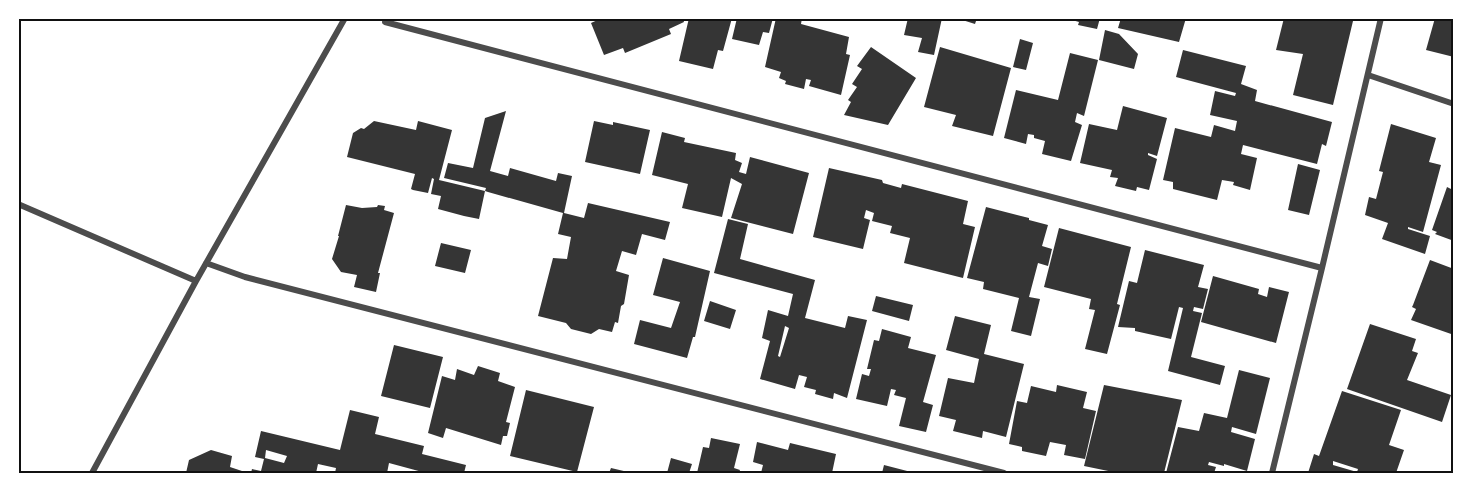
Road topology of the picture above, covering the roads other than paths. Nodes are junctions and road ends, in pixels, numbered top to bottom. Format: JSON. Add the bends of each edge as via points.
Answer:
{"nodes":[{"id":1,"x":345,"y":18,"type":"edge"},
{"id":2,"x":1381,"y":18,"type":"edge"},
{"id":3,"x":385,"y":22,"type":"dead end"},
{"id":4,"x":1368,"y":75,"type":"junction"},
{"id":5,"x":1454,"y":104,"type":"edge"},
{"id":6,"x":18,"y":204,"type":"edge"},
{"id":7,"x":206,"y":263,"type":"junction"},
{"id":8,"x":1322,"y":268,"type":"junction"},
{"id":9,"x":196,"y":281,"type":"junction"},
{"id":10,"x":92,"y":473,"type":"edge"},
{"id":11,"x":1004,"y":473,"type":"edge"},
{"id":12,"x":1272,"y":473,"type":"edge"}],
"edges":[{"from":1,"to":7,"type":"street"},
{"from":2,"to":4,"type":"street"},
{"from":3,"to":8,"type":"street"},
{"from":4,"to":5,"type":"street"},
{"from":4,"to":8,"type":"street"},
{"from":6,"to":9,"type":"street"},
{"from":7,"to":9,"type":"street"},
{"from":7,"to":11,"type":"street","via":[[246,277]]},
{"from":8,"to":12,"type":"street"},
{"from":9,"to":10,"type":"street"}]}
